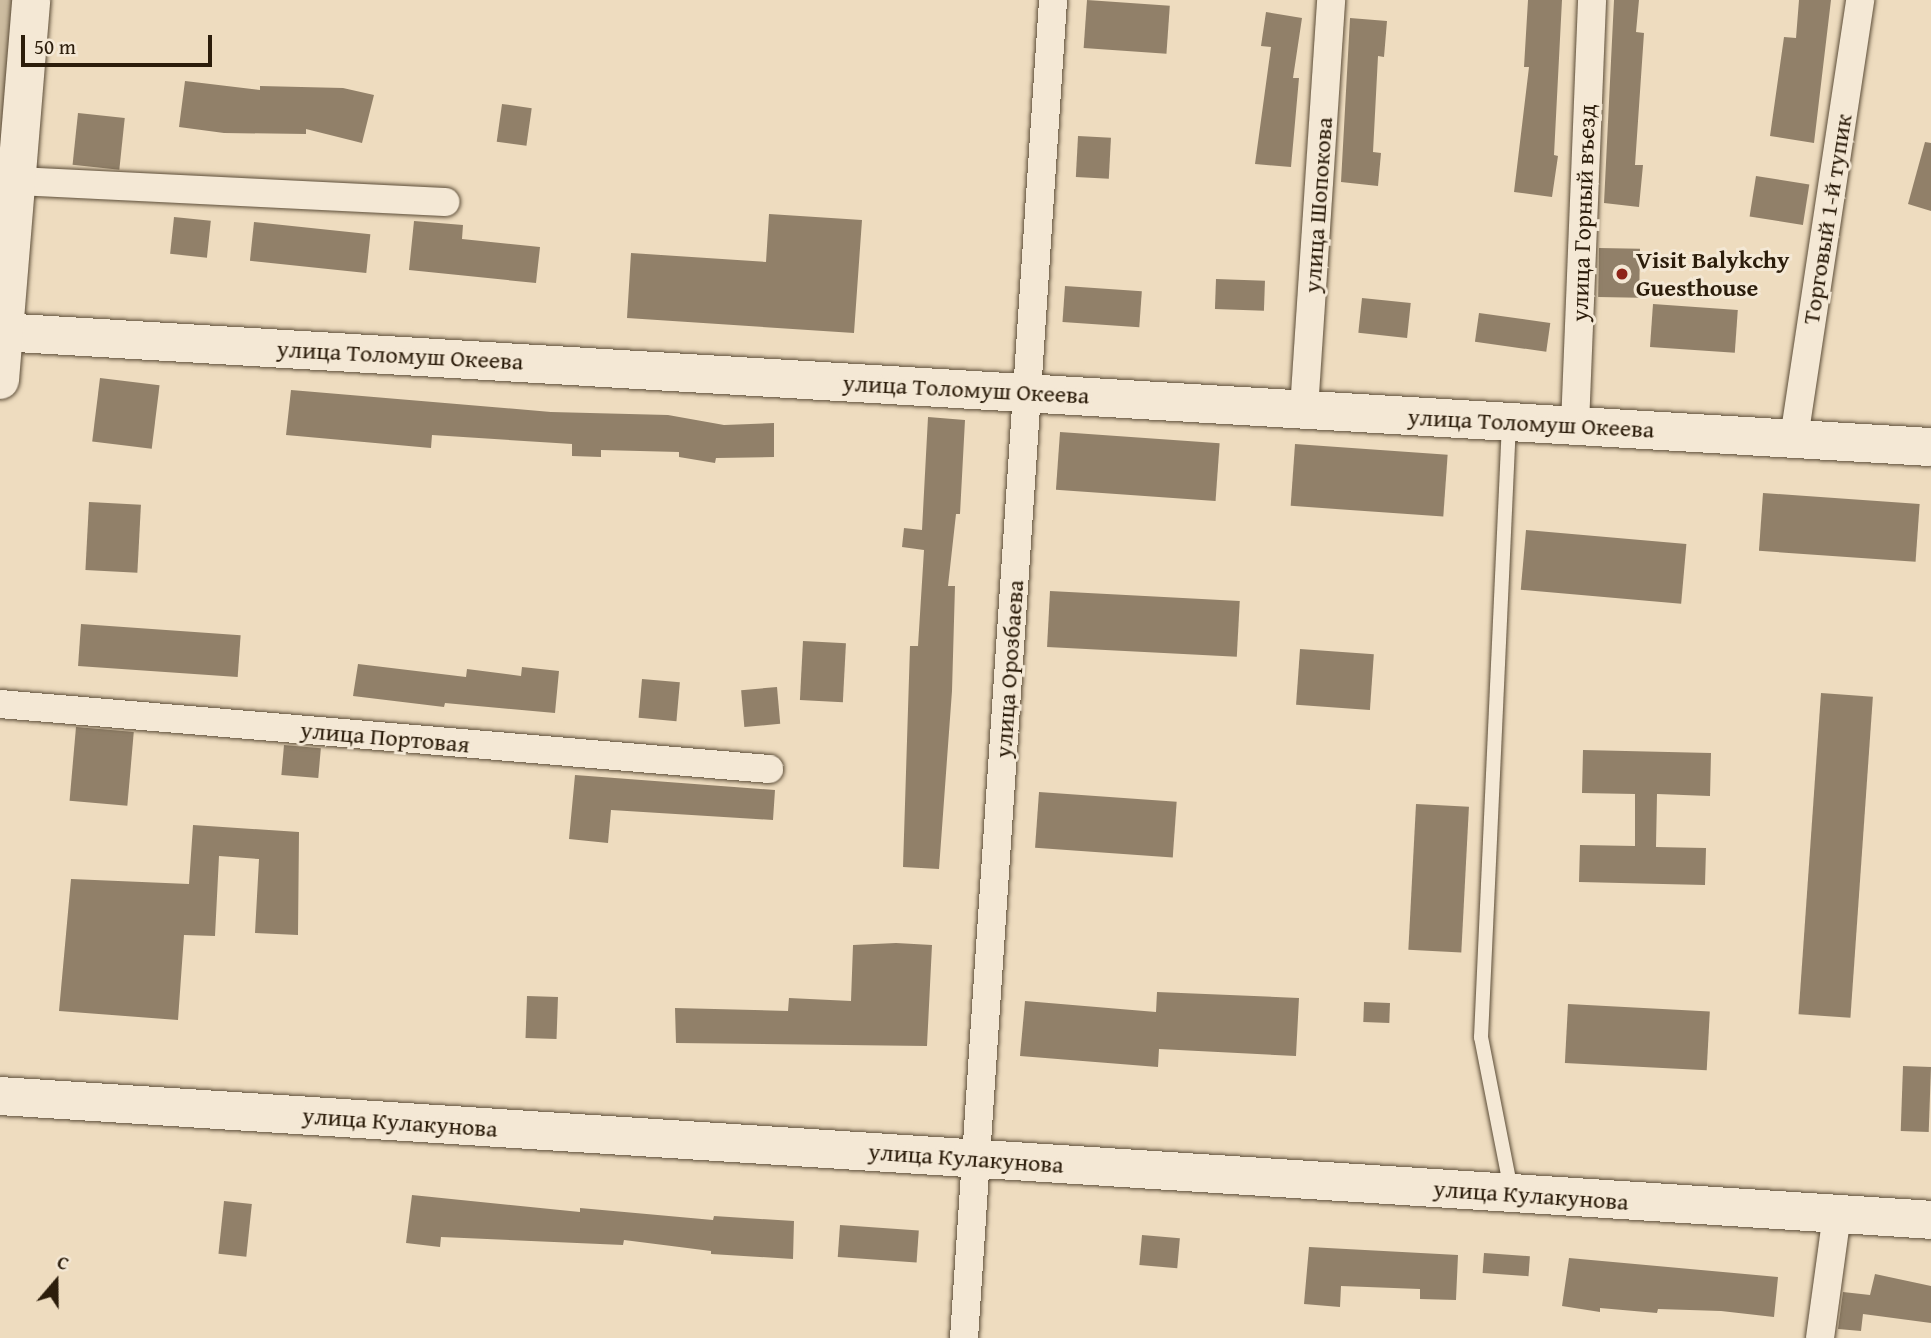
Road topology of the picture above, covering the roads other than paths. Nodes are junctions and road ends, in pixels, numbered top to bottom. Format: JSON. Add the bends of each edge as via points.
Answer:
{"nodes":[{"id":1,"x":31,"y":0,"type":"edge"},
{"id":2,"x":1053,"y":0,"type":"edge"},
{"id":3,"x":1331,"y":0,"type":"edge"},
{"id":4,"x":1592,"y":0,"type":"edge"},
{"id":5,"x":1860,"y":0,"type":"edge"},
{"id":6,"x":16,"y":181,"type":"junction"},
{"id":7,"x":445,"y":202,"type":"dead end"},
{"id":8,"x":2,"y":332,"type":"edge"},
{"id":9,"x":0,"y":380,"type":"edge"},
{"id":10,"x":1027,"y":393,"type":"junction"},
{"id":11,"x":1304,"y":410,"type":"junction"},
{"id":12,"x":1510,"y":421,"type":"junction"},
{"id":13,"x":1575,"y":425,"type":"junction"},
{"id":14,"x":1794,"y":438,"type":"junction"},
{"id":15,"x":1930,"y":441,"type":"edge"},
{"id":16,"x":0,"y":704,"type":"edge"},
{"id":17,"x":769,"y":769,"type":"dead end"},
{"id":18,"x":0,"y":1096,"type":"edge"},
{"id":19,"x":978,"y":1159,"type":"junction"},
{"id":20,"x":1511,"y":1193,"type":"junction"},
{"id":21,"x":1837,"y":1214,"type":"junction"},
{"id":22,"x":1931,"y":1220,"type":"edge"},
{"id":23,"x":964,"y":1338,"type":"edge"},
{"id":24,"x":1821,"y":1338,"type":"edge"}],
"edges":[{"from":1,"to":6,"type":"street"},
{"from":2,"to":10,"type":"street","name":"улица Орозбаева"},
{"from":3,"to":11,"type":"street","name":"улица Шопокова"},
{"from":4,"to":13,"type":"street","name":"улица Горный въезд"},
{"from":5,"to":14,"type":"street","name":"Торговый 1-й тупик"},
{"from":6,"to":7,"type":"street"},
{"from":6,"to":8,"type":"street"},
{"from":8,"to":9,"type":"street"},
{"from":8,"to":10,"type":"street","name":"улица Толомуш Океева"},
{"from":10,"to":11,"type":"street","name":"улица Толомуш Океева"},
{"from":10,"to":19,"type":"street","name":"улица Орозбаева"},
{"from":11,"to":12,"type":"street","name":"улица Толомуш Океева"},
{"from":12,"to":13,"type":"street","name":"улица Толомуш Океева"},
{"from":12,"to":20,"type":"lane","via":[[1482,1037]]},
{"from":13,"to":14,"type":"street","name":"улица Толомуш Океева"},
{"from":14,"to":15,"type":"street","name":"улица Толомуш Океева"},
{"from":16,"to":17,"type":"street","name":"улица Портовая"},
{"from":18,"to":19,"type":"street","name":"улица Кулакунова"},
{"from":19,"to":20,"type":"street","name":"улица Кулакунова"},
{"from":19,"to":23,"type":"street","name":"улица Орозбаева"},
{"from":20,"to":21,"type":"street","name":"улица Кулакунова"},
{"from":21,"to":22,"type":"street","name":"улица Кулакунова"},
{"from":21,"to":24,"type":"street"}]}
